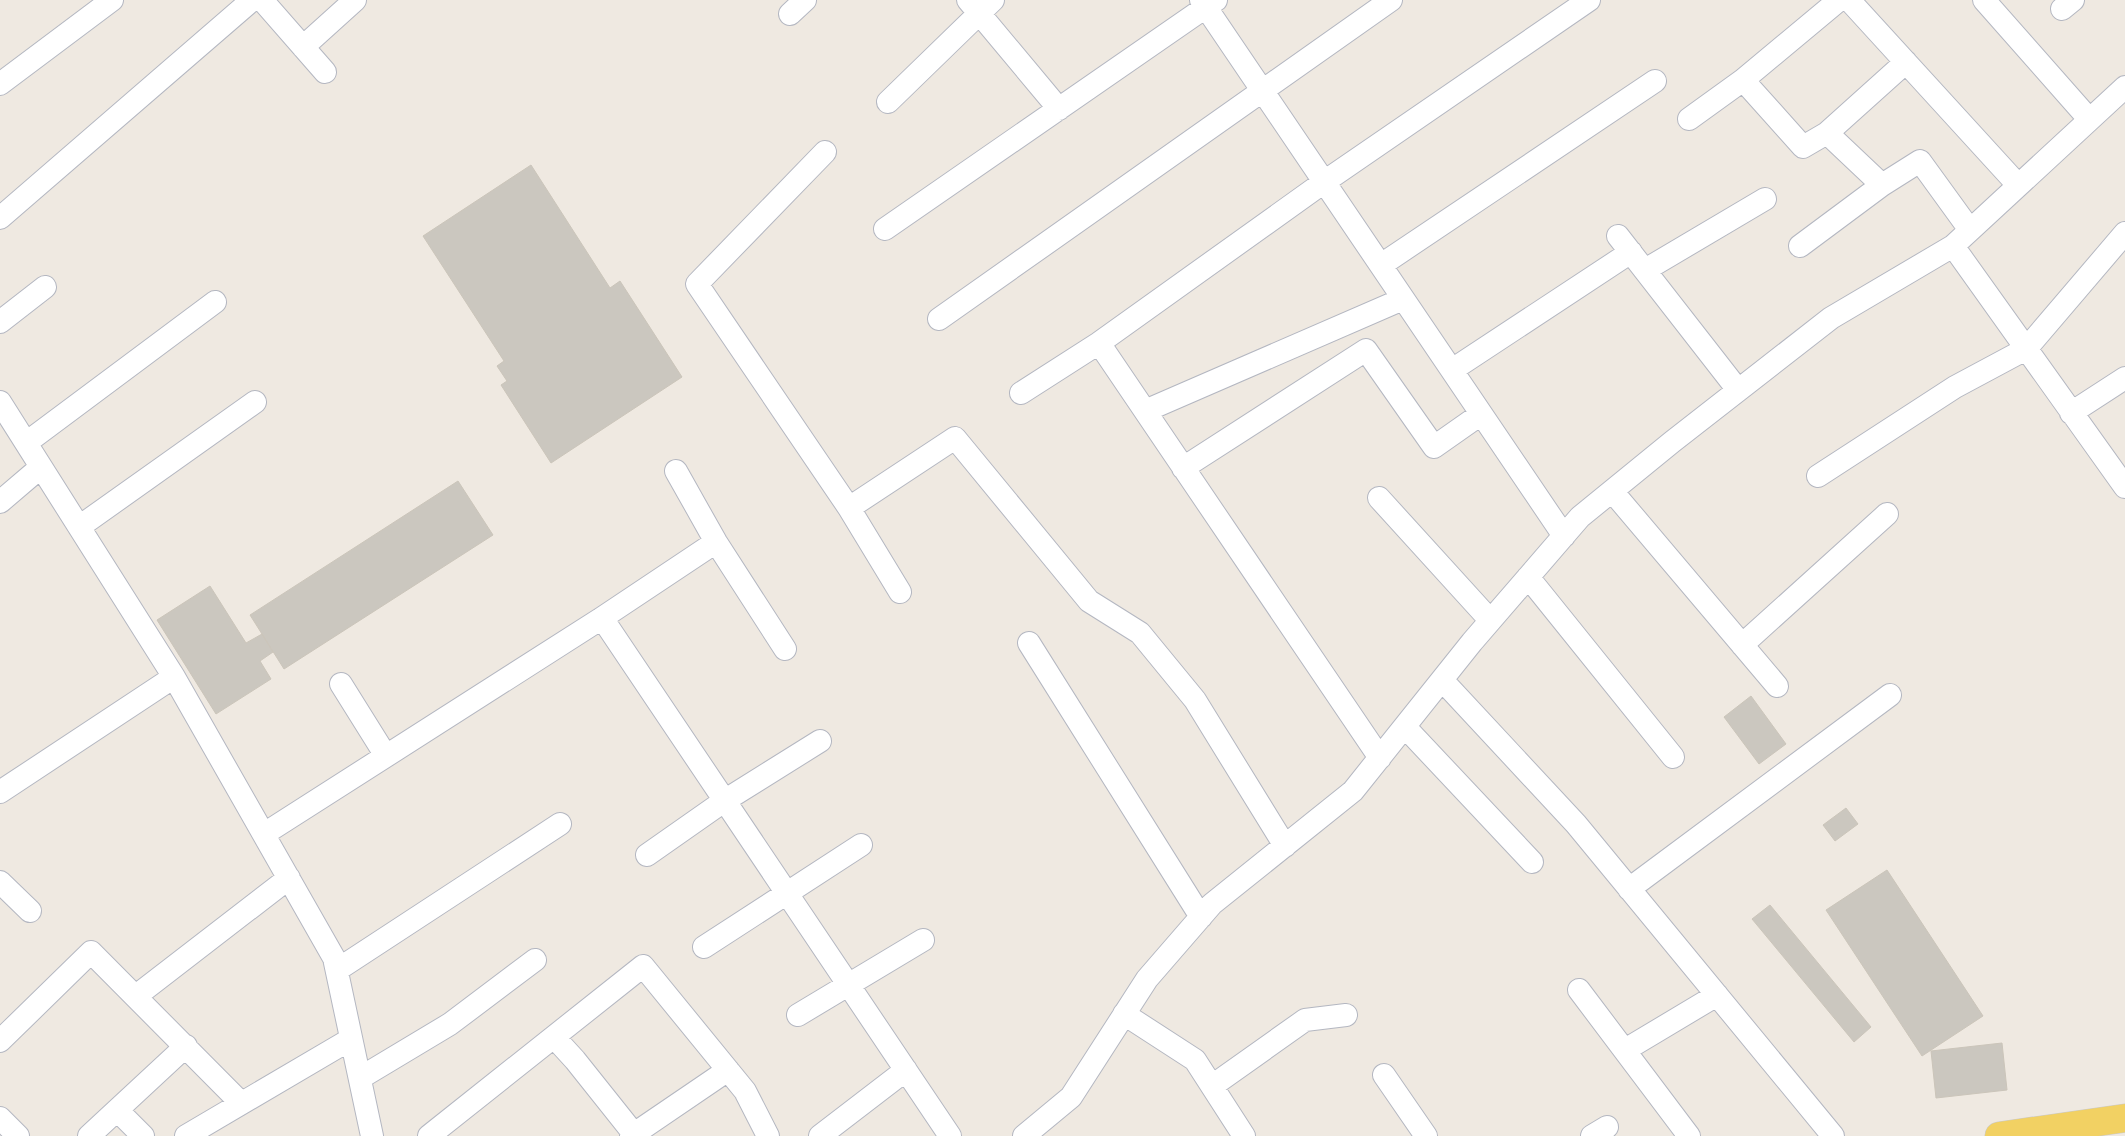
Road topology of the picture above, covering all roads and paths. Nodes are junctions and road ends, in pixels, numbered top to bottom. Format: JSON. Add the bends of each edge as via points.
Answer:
{"nodes":[{"id":1,"x":112,"y":0,"type":"edge"},
{"id":2,"x":252,"y":0,"type":"edge"},
{"id":3,"x":262,"y":0,"type":"edge"},
{"id":4,"x":355,"y":0,"type":"edge"},
{"id":5,"x":1391,"y":0,"type":"edge"},
{"id":6,"x":1590,"y":0,"type":"edge"},
{"id":7,"x":1839,"y":0,"type":"edge"},
{"id":8,"x":1849,"y":0,"type":"edge"},
{"id":9,"x":1984,"y":0,"type":"edge"},
{"id":10,"x":1208,"y":2,"type":"edge"},
{"id":11,"x":980,"y":4,"type":"edge"},
{"id":12,"x":303,"y":47,"type":"junction"},
{"id":13,"x":1906,"y":62,"type":"junction"},
{"id":14,"x":325,"y":72,"type":"dead end"},
{"id":15,"x":1743,"y":80,"type":"junction"},
{"id":16,"x":1655,"y":81,"type":"dead end"},
{"id":17,"x":0,"y":84,"type":"edge"},
{"id":18,"x":2125,"y":88,"type":"edge"},
{"id":19,"x":1263,"y":91,"type":"junction"},
{"id":20,"x":888,"y":102,"type":"dead end"},
{"id":21,"x":1059,"y":109,"type":"junction"},
{"id":22,"x":1689,"y":119,"type":"dead end"},
{"id":23,"x":2089,"y":119,"type":"junction"},
{"id":24,"x":1827,"y":133,"type":"junction"},
{"id":25,"x":825,"y":152,"type":"dead end"},
{"id":26,"x":1324,"y":182,"type":"junction"},
{"id":27,"x":2018,"y":185,"type":"junction"},
{"id":28,"x":1882,"y":186,"type":"junction"},
{"id":29,"x":1765,"y":199,"type":"dead end"},
{"id":30,"x":0,"y":218,"type":"edge"},
{"id":31,"x":886,"y":229,"type":"dead end"},
{"id":32,"x":1970,"y":230,"type":"junction"},
{"id":33,"x":2125,"y":233,"type":"edge"},
{"id":34,"x":1800,"y":246,"type":"dead end"},
{"id":35,"x":1952,"y":246,"type":"junction"},
{"id":36,"x":1381,"y":265,"type":"junction"},
{"id":37,"x":1645,"y":270,"type":"junction"},
{"id":38,"x":44,"y":287,"type":"dead end"},
{"id":39,"x":1403,"y":298,"type":"junction"},
{"id":40,"x":214,"y":302,"type":"dead end"},
{"id":41,"x":939,"y":318,"type":"dead end"},
{"id":42,"x":0,"y":322,"type":"edge"},
{"id":43,"x":1099,"y":343,"type":"junction"},
{"id":44,"x":2026,"y":349,"type":"junction"},
{"id":45,"x":1452,"y":370,"type":"junction"},
{"id":46,"x":2125,"y":378,"type":"edge"},
{"id":47,"x":1738,"y":390,"type":"junction"},
{"id":48,"x":1020,"y":394,"type":"dead end"},
{"id":49,"x":0,"y":402,"type":"edge"},
{"id":50,"x":256,"y":402,"type":"dead end"},
{"id":51,"x":1145,"y":411,"type":"junction"},
{"id":52,"x":2071,"y":413,"type":"junction"},
{"id":53,"x":1481,"y":414,"type":"junction"},
{"id":54,"x":26,"y":443,"type":"junction"},
{"id":55,"x":41,"y":467,"type":"junction"},
{"id":56,"x":1183,"y":468,"type":"junction"},
{"id":57,"x":676,"y":472,"type":"dead end"},
{"id":58,"x":1818,"y":476,"type":"dead end"},
{"id":59,"x":2125,"y":487,"type":"edge"},
{"id":60,"x":1612,"y":490,"type":"junction"},
{"id":61,"x":1379,"y":498,"type":"dead end"},
{"id":62,"x":0,"y":502,"type":"edge"},
{"id":63,"x":849,"y":508,"type":"junction"},
{"id":64,"x":1887,"y":514,"type":"dead end"},
{"id":65,"x":79,"y":527,"type":"junction"},
{"id":66,"x":1564,"y":536,"type":"junction"},
{"id":67,"x":716,"y":542,"type":"junction"},
{"id":68,"x":1528,"y":577,"type":"junction"},
{"id":69,"x":900,"y":592,"type":"dead end"},
{"id":70,"x":602,"y":618,"type":"junction"},
{"id":71,"x":1490,"y":620,"type":"junction"},
{"id":72,"x":1029,"y":643,"type":"dead end"},
{"id":73,"x":1742,"y":645,"type":"junction"},
{"id":74,"x":785,"y":649,"type":"dead end"},
{"id":75,"x":174,"y":677,"type":"junction"},
{"id":76,"x":1442,"y":680,"type":"junction"},
{"id":77,"x":340,"y":684,"type":"dead end"},
{"id":78,"x":1777,"y":686,"type":"dead end"},
{"id":79,"x":1890,"y":695,"type":"dead end"},
{"id":80,"x":1404,"y":727,"type":"junction"},
{"id":81,"x":820,"y":741,"type":"dead end"},
{"id":82,"x":386,"y":756,"type":"junction"},
{"id":83,"x":1673,"y":757,"type":"dead end"},
{"id":84,"x":1380,"y":758,"type":"junction"},
{"id":85,"x":0,"y":792,"type":"edge"},
{"id":86,"x":724,"y":801,"type":"junction"},
{"id":87,"x":560,"y":824,"type":"dead end"},
{"id":88,"x":264,"y":834,"type":"junction"},
{"id":89,"x":861,"y":845,"type":"dead end"},
{"id":90,"x":1285,"y":846,"type":"junction"},
{"id":91,"x":647,"y":855,"type":"dead end"},
{"id":92,"x":1532,"y":862,"type":"dead end"},
{"id":93,"x":289,"y":878,"type":"junction"},
{"id":94,"x":0,"y":882,"type":"edge"},
{"id":95,"x":1629,"y":889,"type":"junction"},
{"id":96,"x":786,"y":892,"type":"junction"},
{"id":97,"x":30,"y":911,"type":"dead end"},
{"id":98,"x":1201,"y":917,"type":"junction"},
{"id":99,"x":923,"y":940,"type":"dead end"},
{"id":100,"x":704,"y":947,"type":"dead end"},
{"id":101,"x":535,"y":960,"type":"dead end"},
{"id":102,"x":337,"y":970,"type":"junction"},
{"id":103,"x":849,"y":986,"type":"junction"},
{"id":104,"x":1579,"y":990,"type":"dead end"},
{"id":105,"x":1717,"y":995,"type":"junction"},
{"id":106,"x":136,"y":996,"type":"junction"},
{"id":107,"x":798,"y":1014,"type":"dead end"},
{"id":108,"x":1124,"y":1014,"type":"junction"},
{"id":109,"x":1346,"y":1016,"type":"dead end"},
{"id":110,"x":554,"y":1037,"type":"junction"},
{"id":111,"x":351,"y":1039,"type":"junction"},
{"id":112,"x":0,"y":1041,"type":"edge"},
{"id":113,"x":186,"y":1046,"type":"junction"},
{"id":114,"x":1625,"y":1050,"type":"junction"},
{"id":115,"x":728,"y":1070,"type":"junction"},
{"id":116,"x":906,"y":1070,"type":"junction"},
{"id":117,"x":1384,"y":1075,"type":"dead end"},
{"id":118,"x":360,"y":1078,"type":"junction"},
{"id":119,"x":1212,"y":1086,"type":"junction"},
{"id":120,"x":241,"y":1103,"type":"junction"},
{"id":121,"x":117,"y":1110,"type":"junction"},
{"id":122,"x":0,"y":1118,"type":"edge"},
{"id":123,"x":2125,"y":1118,"type":"edge"},
{"id":124,"x":633,"y":1135,"type":"edge"},
{"id":125,"x":18,"y":1136,"type":"edge"},
{"id":126,"x":89,"y":1136,"type":"edge"},
{"id":127,"x":143,"y":1136,"type":"edge"},
{"id":128,"x":186,"y":1136,"type":"edge"},
{"id":129,"x":372,"y":1136,"type":"edge"},
{"id":130,"x":430,"y":1136,"type":"edge"},
{"id":131,"x":768,"y":1136,"type":"edge"},
{"id":132,"x":820,"y":1136,"type":"edge"},
{"id":133,"x":950,"y":1136,"type":"edge"},
{"id":134,"x":1024,"y":1136,"type":"edge"},
{"id":135,"x":1244,"y":1136,"type":"edge"},
{"id":136,"x":1426,"y":1136,"type":"edge"},
{"id":137,"x":1689,"y":1136,"type":"edge"},
{"id":138,"x":1833,"y":1136,"type":"edge"},
{"id":139,"x":1999,"y":1136,"type":"edge"}],
"edges":[{"from":1,"to":17,"type":"street"},
{"from":2,"to":30,"type":"street"},
{"from":3,"to":12,"type":"street"},
{"from":4,"to":12,"type":"street"},
{"from":5,"to":19,"type":"street"},
{"from":6,"to":26,"type":"street"},
{"from":7,"to":15,"type":"street"},
{"from":8,"to":13,"type":"street"},
{"from":9,"to":23,"type":"street"},
{"from":10,"to":19,"type":"street"},
{"from":10,"to":21,"type":"street"},
{"from":11,"to":20,"type":"street"},
{"from":11,"to":21,"type":"street"},
{"from":12,"to":14,"type":"street"},
{"from":13,"to":24,"type":"street"},
{"from":13,"to":27,"type":"street"},
{"from":15,"to":22,"type":"street"},
{"from":15,"to":24,"type":"street","via":[[1803,147]]},
{"from":16,"to":36,"type":"street"},
{"from":18,"to":23,"type":"street"},
{"from":19,"to":26,"type":"street"},
{"from":19,"to":41,"type":"street"},
{"from":21,"to":31,"type":"street"},
{"from":23,"to":27,"type":"street"},
{"from":24,"to":28,"type":"street"},
{"from":25,"to":63,"type":"street","via":[[697,284]]},
{"from":26,"to":36,"type":"street"},
{"from":26,"to":43,"type":"street"},
{"from":27,"to":32,"type":"street"},
{"from":28,"to":32,"type":"street","via":[[1920,161]]},
{"from":28,"to":34,"type":"street"},
{"from":29,"to":37,"type":"street"},
{"from":32,"to":35,"type":"street"},
{"from":33,"to":44,"type":"street"},
{"from":35,"to":44,"type":"street"},
{"from":35,"to":47,"type":"street","via":[[1831,318]]},
{"from":36,"to":39,"type":"street"},
{"from":37,"to":45,"type":"street","via":[[1625,244]]},
{"from":37,"to":47,"type":"street"},
{"from":38,"to":42,"type":"street"},
{"from":39,"to":45,"type":"street"},
{"from":39,"to":51,"type":"street"},
{"from":40,"to":54,"type":"street"},
{"from":43,"to":48,"type":"street"},
{"from":43,"to":51,"type":"street"},
{"from":44,"to":52,"type":"street"},
{"from":44,"to":58,"type":"street","via":[[1955,387]]},
{"from":45,"to":53,"type":"street"},
{"from":46,"to":52,"type":"street"},
{"from":47,"to":60,"type":"street"},
{"from":49,"to":54,"type":"street"},
{"from":50,"to":65,"type":"street"},
{"from":51,"to":56,"type":"street"},
{"from":52,"to":59,"type":"street"},
{"from":53,"to":56,"type":"street","via":[[1434,447],[1366,350]]},
{"from":53,"to":66,"type":"street"},
{"from":54,"to":55,"type":"street"},
{"from":55,"to":62,"type":"street"},
{"from":55,"to":65,"type":"street"},
{"from":56,"to":84,"type":"street"},
{"from":57,"to":67,"type":"street"},
{"from":60,"to":66,"type":"street","via":[[1580,517]]},
{"from":60,"to":73,"type":"street"},
{"from":61,"to":71,"type":"street"},
{"from":63,"to":69,"type":"street"},
{"from":63,"to":90,"type":"street","via":[[955,438],[1089,602],[1140,633],[1195,700]]},
{"from":64,"to":73,"type":"street"},
{"from":65,"to":75,"type":"street"},
{"from":66,"to":68,"type":"street"},
{"from":67,"to":70,"type":"street"},
{"from":67,"to":74,"type":"street"},
{"from":68,"to":71,"type":"street"},
{"from":68,"to":83,"type":"street"},
{"from":70,"to":82,"type":"street"},
{"from":70,"to":86,"type":"street"},
{"from":71,"to":76,"type":"street"},
{"from":72,"to":98,"type":"street"},
{"from":73,"to":78,"type":"street"},
{"from":75,"to":85,"type":"street"},
{"from":75,"to":88,"type":"street"},
{"from":76,"to":80,"type":"street"},
{"from":76,"to":95,"type":"street","via":[[1576,824]]},
{"from":77,"to":82,"type":"street"},
{"from":79,"to":95,"type":"street"},
{"from":80,"to":84,"type":"street"},
{"from":80,"to":92,"type":"street"},
{"from":81,"to":86,"type":"street"},
{"from":82,"to":88,"type":"street"},
{"from":84,"to":90,"type":"street","via":[[1353,792]]},
{"from":86,"to":91,"type":"street"},
{"from":86,"to":96,"type":"street"},
{"from":87,"to":102,"type":"street"},
{"from":88,"to":93,"type":"street"},
{"from":89,"to":96,"type":"street"},
{"from":90,"to":98,"type":"street","via":[[1212,904]]},
{"from":93,"to":102,"type":"street","via":[[334,958]]},
{"from":93,"to":106,"type":"street"},
{"from":94,"to":97,"type":"street"},
{"from":95,"to":105,"type":"street"},
{"from":96,"to":100,"type":"street"},
{"from":96,"to":103,"type":"street"},
{"from":98,"to":108,"type":"street","via":[[1147,979]]},
{"from":99,"to":103,"type":"street"},
{"from":101,"to":118,"type":"street","via":[[450,1024]]},
{"from":102,"to":111,"type":"street"},
{"from":103,"to":107,"type":"street"},
{"from":103,"to":116,"type":"street"},
{"from":104,"to":114,"type":"street"},
{"from":105,"to":114,"type":"street"},
{"from":105,"to":138,"type":"street"},
{"from":106,"to":112,"type":"street","via":[[91,952]]},
{"from":106,"to":113,"type":"street"},
{"from":108,"to":119,"type":"street","via":[[1195,1060]]},
{"from":108,"to":134,"type":"street","via":[[1072,1097]]},
{"from":109,"to":119,"type":"street","via":[[1305,1020]]},
{"from":110,"to":115,"type":"street","via":[[642,966]]},
{"from":110,"to":124,"type":"street","via":[[576,1060]]},
{"from":110,"to":130,"type":"street"},
{"from":111,"to":118,"type":"street"},
{"from":111,"to":120,"type":"street"},
{"from":113,"to":120,"type":"street"},
{"from":113,"to":121,"type":"street"},
{"from":114,"to":137,"type":"street"},
{"from":115,"to":124,"type":"street"},
{"from":115,"to":131,"type":"street","via":[[745,1091]]},
{"from":116,"to":132,"type":"street"},
{"from":116,"to":133,"type":"street"},
{"from":117,"to":136,"type":"street"},
{"from":118,"to":129,"type":"street"},
{"from":119,"to":135,"type":"street"},
{"from":120,"to":128,"type":"street"},
{"from":121,"to":126,"type":"street"},
{"from":121,"to":127,"type":"street"},
{"from":122,"to":125,"type":"street"},
{"from":123,"to":139,"type":"main road"}]}
